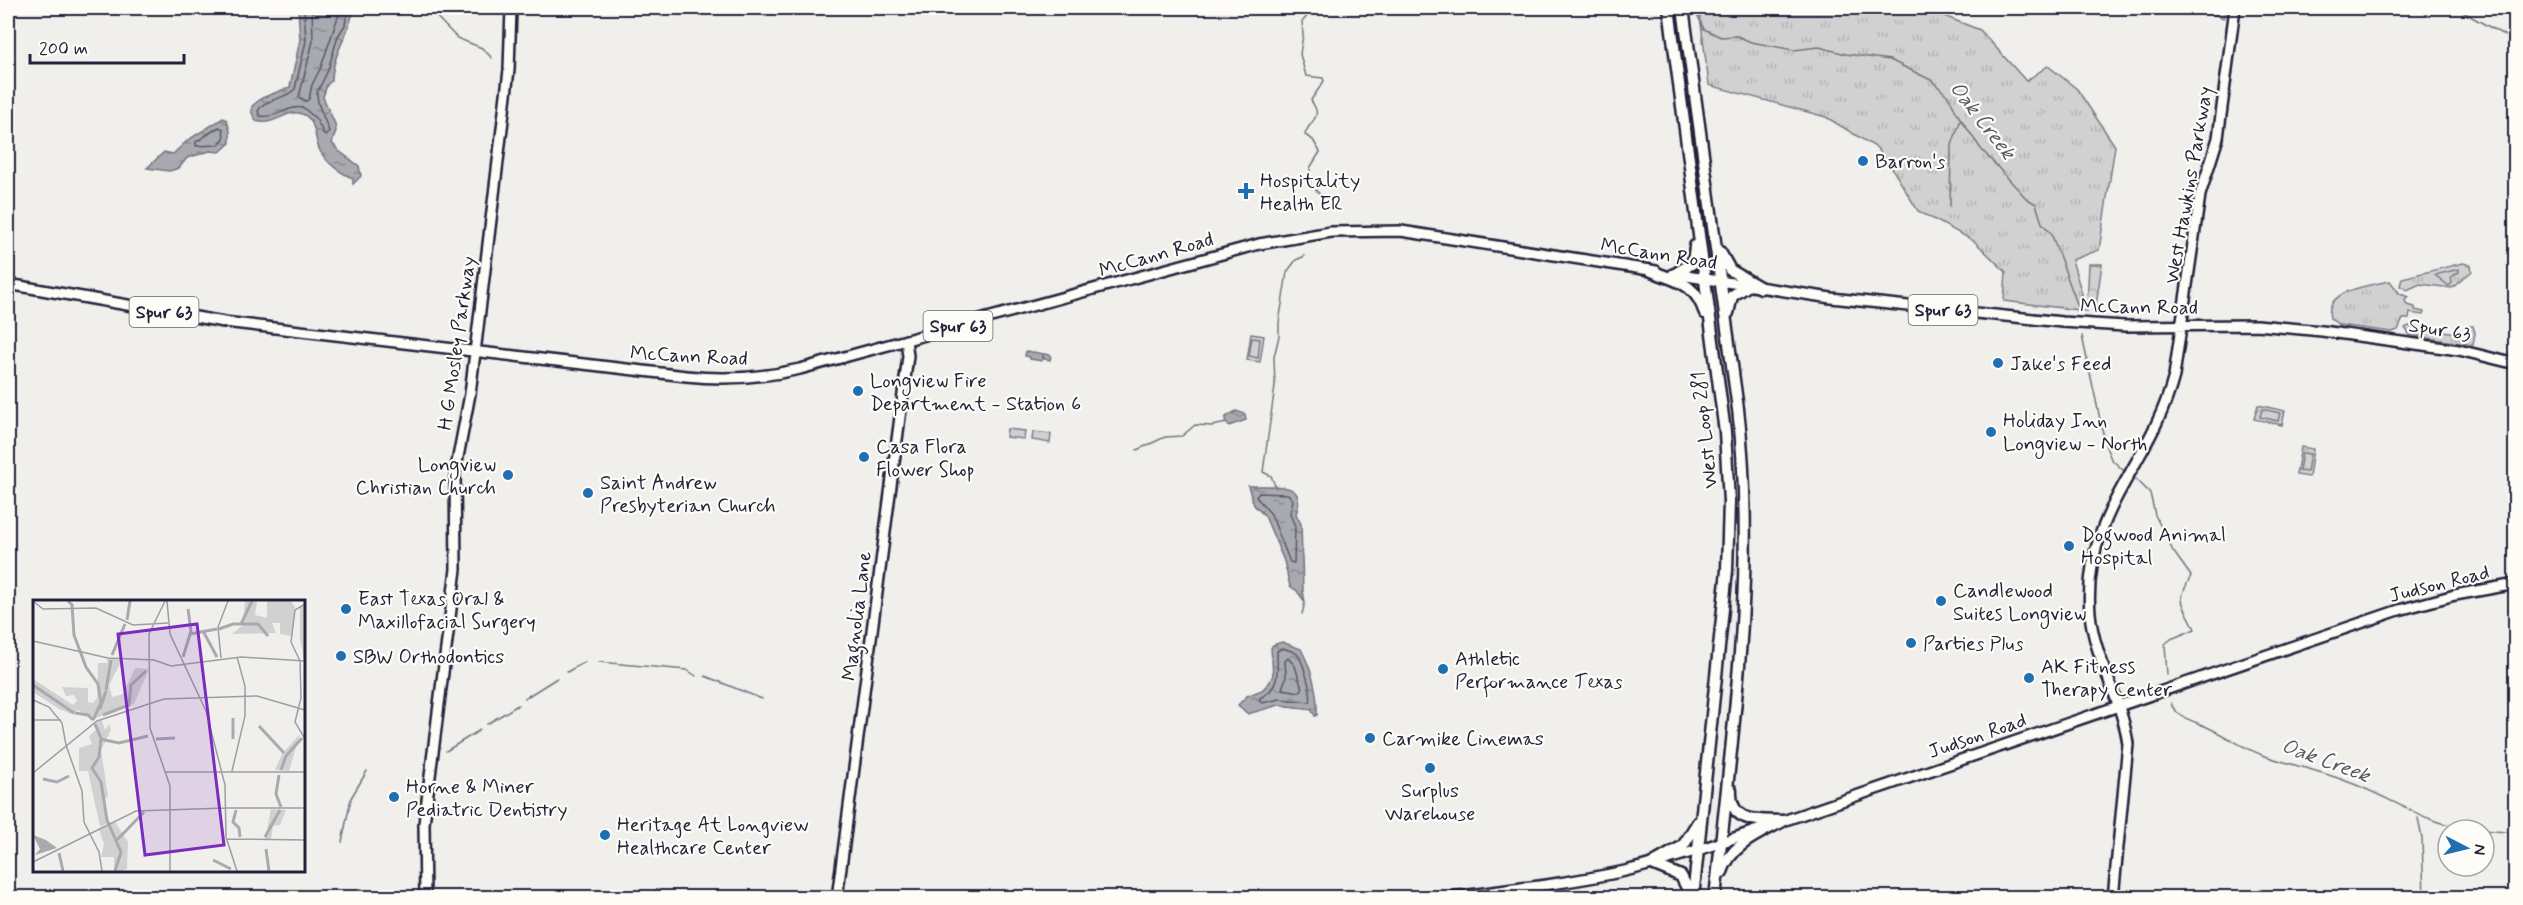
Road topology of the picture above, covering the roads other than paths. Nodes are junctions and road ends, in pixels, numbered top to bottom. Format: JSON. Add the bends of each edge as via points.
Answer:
{"nodes":[{"id":1,"x":511,"y":8,"type":"edge"},
{"id":2,"x":1669,"y":8,"type":"edge"},
{"id":3,"x":1675,"y":8,"type":"edge"},
{"id":4,"x":1683,"y":8,"type":"edge"},
{"id":5,"x":2235,"y":8,"type":"edge"},
{"id":6,"x":1687,"y":37,"type":"junction"},
{"id":7,"x":1678,"y":84,"type":"junction"},
{"id":8,"x":1698,"y":122,"type":"junction"},
{"id":9,"x":1696,"y":221,"type":"junction"},
{"id":10,"x":1714,"y":237,"type":"junction"},
{"id":11,"x":1649,"y":270,"type":"junction"},
{"id":12,"x":1675,"y":274,"type":"junction"},
{"id":13,"x":1705,"y":278,"type":"junction"},
{"id":14,"x":1720,"y":281,"type":"junction"},
{"id":15,"x":8,"y":284,"type":"edge"},
{"id":16,"x":1749,"y":285,"type":"junction"},
{"id":17,"x":1761,"y":288,"type":"junction"},
{"id":18,"x":2183,"y":325,"type":"junction"},
{"id":19,"x":1727,"y":331,"type":"junction"},
{"id":20,"x":2322,"y":331,"type":"joint"},
{"id":21,"x":1712,"y":332,"type":"junction"},
{"id":22,"x":906,"y":340,"type":"junction"},
{"id":23,"x":475,"y":351,"type":"junction"},
{"id":24,"x":2516,"y":364,"type":"edge"},
{"id":25,"x":2516,"y":584,"type":"edge"},
{"id":26,"x":1719,"y":647,"type":"junction"},
{"id":27,"x":1738,"y":670,"type":"junction"},
{"id":28,"x":2118,"y":706,"type":"junction"},
{"id":29,"x":1729,"y":761,"type":"junction"},
{"id":30,"x":1703,"y":810,"type":"junction"},
{"id":31,"x":1783,"y":821,"type":"junction"},
{"id":32,"x":1721,"y":843,"type":"junction"},
{"id":33,"x":1699,"y":850,"type":"junction"},
{"id":34,"x":1652,"y":864,"type":"junction"},
{"id":35,"x":1716,"y":895,"type":"edge"},
{"id":36,"x":425,"y":897,"type":"edge"},
{"id":37,"x":837,"y":897,"type":"edge"},
{"id":38,"x":1444,"y":897,"type":"edge"},
{"id":39,"x":1693,"y":897,"type":"edge"},
{"id":40,"x":2113,"y":897,"type":"edge"}],
"edges":[{"from":1,"to":23,"type":"main road","name":"H G Mosley Parkway","via":[[509,70]]},
{"from":2,"to":7,"type":"highway","name":"West Loop 281"},
{"from":3,"to":6,"type":"highway","via":[[1678,35]]},
{"from":4,"to":6,"type":"highway","name":"West Loop 281"},
{"from":5,"to":18,"type":"main road","name":"West Hawkins Parkway","via":[[2218,138],[2200,195]]},
{"from":6,"to":8,"type":"highway","name":"West Loop 281"},
{"from":7,"to":8,"type":"highway","via":[[1688,89],[1692,117]]},
{"from":7,"to":9,"type":"highway","name":"West Loop 281"},
{"from":8,"to":10,"type":"highway","name":"West Loop 281"},
{"from":9,"to":12,"type":"highway","via":[[1694,261]]},
{"from":9,"to":13,"type":"highway","name":"West Loop 281"},
{"from":10,"to":14,"type":"highway","name":"West Loop 281"},
{"from":10,"to":17,"type":"highway","via":[[1728,268]]},
{"from":11,"to":12,"type":"main road","name":"McCann Road","number":"Spur 63"},
{"from":11,"to":21,"type":"highway","via":[[1694,290]]},
{"from":11,"to":22,"type":"main road","name":"McCann Road","number":"Spur 63","via":[[1423,233],[1338,231],[1259,244]]},
{"from":12,"to":13,"type":"main road","name":"McCann Road","number":"Spur 63"},
{"from":13,"to":14,"type":"main road","name":"McCann Road","number":"Spur 63"},
{"from":13,"to":21,"type":"highway","name":"West Loop 281"},
{"from":14,"to":16,"type":"main road","name":"McCann Road","number":"Spur 63"},
{"from":14,"to":19,"type":"highway","name":"West Loop 281"},
{"from":15,"to":23,"type":"main road","name":"McCann Road","number":"Spur 63","via":[[218,321]]},
{"from":16,"to":17,"type":"main road","name":"McCann Road","number":"Spur 63"},
{"from":16,"to":19,"type":"highway","via":[[1731,298]]},
{"from":17,"to":18,"type":"main road","name":"McCann Road","number":"Spur 63","via":[[2085,324]]},
{"from":18,"to":20,"type":"main road","name":"McCann Road","number":"Spur 63"},
{"from":18,"to":28,"type":"main road","name":"West Hawkins Parkway","via":[[2165,408],[2108,512],[2092,565],[2093,634]]},
{"from":19,"to":27,"type":"highway","name":"West Loop 281","via":[[1745,501]]},
{"from":20,"to":24,"type":"main road","name":"Spur 63","number":"Spur 63","via":[[2460,350]]},
{"from":21,"to":26,"type":"highway","name":"West Loop 281","via":[[1729,502]]},
{"from":22,"to":23,"type":"main road","name":"McCann Road","number":"Spur 63","via":[[791,371],[738,378],[686,376]]},
{"from":22,"to":37,"type":"main road","name":"Magnolia Lane","via":[[908,356]]},
{"from":23,"to":36,"type":"main road","name":"H G Mosley Parkway","via":[[455,473],[456,569],[424,824]]},
{"from":25,"to":28,"type":"main road","name":"Judson Road","via":[[2399,610]]},
{"from":26,"to":27,"type":"highway","via":[[1729,649]]},
{"from":26,"to":30,"type":"highway","name":"West Loop 281"},
{"from":27,"to":29,"type":"highway","name":"West Loop 281"},
{"from":28,"to":31,"type":"main road","name":"Judson Road"},
{"from":28,"to":40,"type":"main road","name":"West Hawkins Parkway","via":[[2128,750]]},
{"from":29,"to":31,"type":"highway","via":[[1731,798],[1738,813],[1751,819]]},
{"from":29,"to":32,"type":"highway","name":"West Loop 281"},
{"from":30,"to":33,"type":"highway","name":"West Loop 281"},
{"from":30,"to":34,"type":"highway","via":[[1686,842]]},
{"from":31,"to":32,"type":"main road","name":"Judson Road"},
{"from":31,"to":35,"type":"highway","via":[[1732,853]]},
{"from":32,"to":33,"type":"main road","name":"Judson Road"},
{"from":32,"to":35,"type":"highway","name":"West Loop 281"},
{"from":33,"to":34,"type":"main road","name":"Judson Road"},
{"from":33,"to":39,"type":"highway","name":"West Loop 281"},
{"from":34,"to":38,"type":"main road","name":"Judson Road","via":[[1570,881]]},
{"from":34,"to":39,"type":"highway","via":[[1681,876]]}]}
